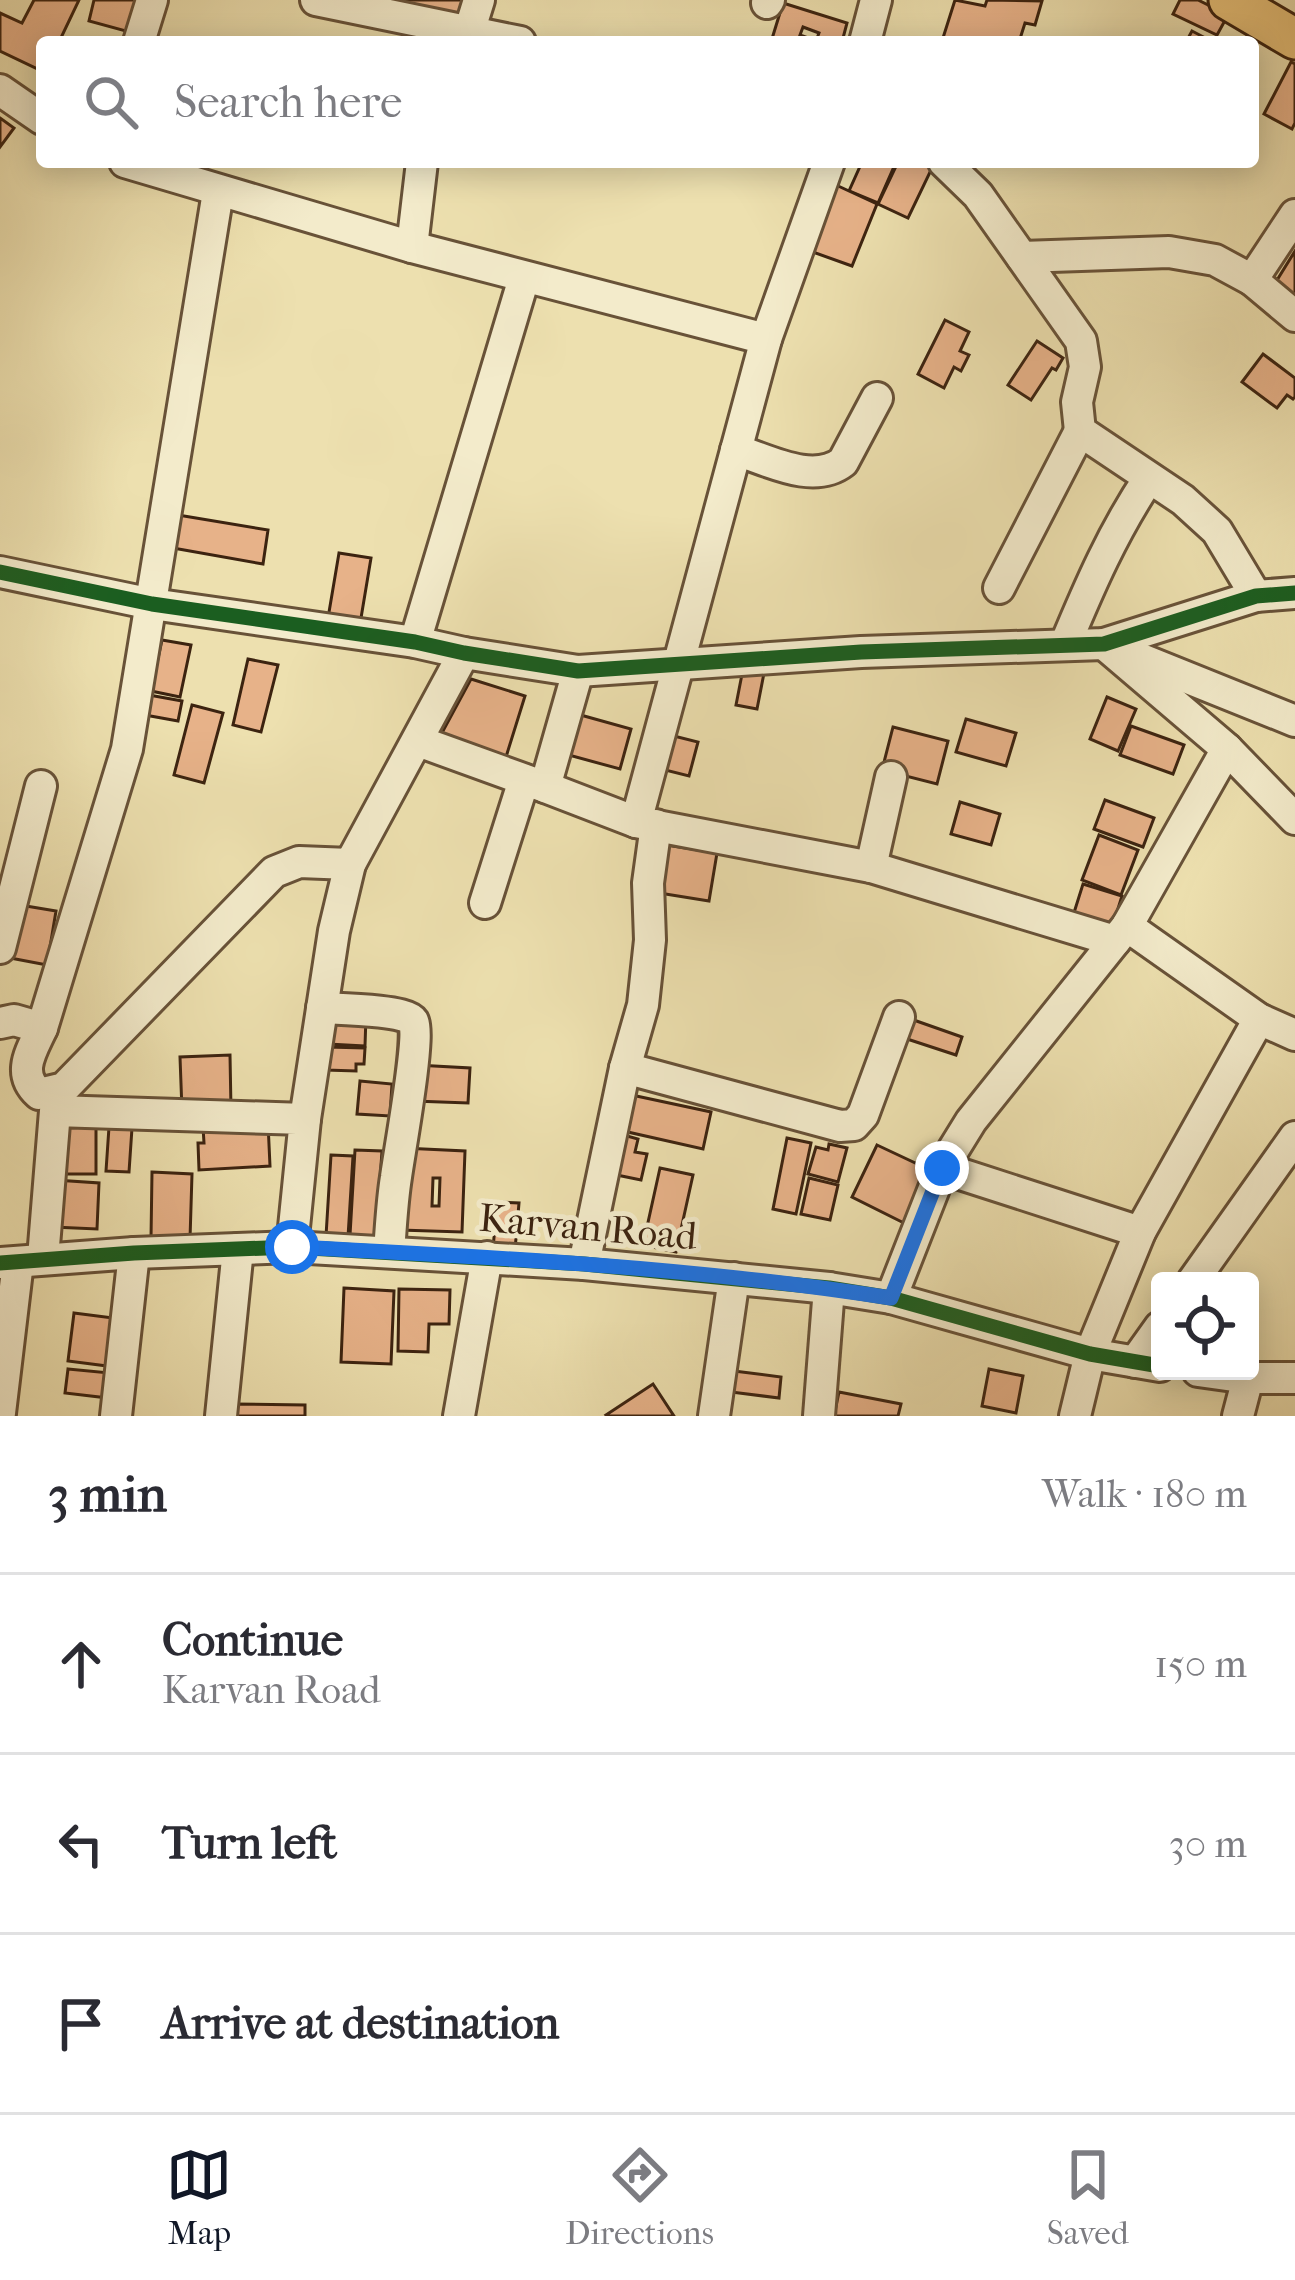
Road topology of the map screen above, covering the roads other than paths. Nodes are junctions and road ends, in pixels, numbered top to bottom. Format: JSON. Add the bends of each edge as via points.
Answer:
{"nodes":[{"id":1,"x":152,"y":0,"type":"edge"},
{"id":2,"x":316,"y":0,"type":"edge"},
{"id":3,"x":479,"y":0,"type":"edge"},
{"id":4,"x":876,"y":0,"type":"edge"},
{"id":5,"x":1229,"y":0,"type":"edge"},
{"id":6,"x":141,"y":36,"type":"edge"},
{"id":7,"x":464,"y":36,"type":"edge"},
{"id":8,"x":468,"y":36,"type":"edge"},
{"id":9,"x":867,"y":36,"type":"edge"},
{"id":10,"x":1295,"y":39,"type":"edge"},
{"id":11,"x":0,"y":90,"type":"edge"},
{"id":12,"x":36,"y":115,"type":"edge"},
{"id":13,"x":144,"y":168,"type":"edge"},
{"id":14,"x":421,"y":168,"type":"edge"},
{"id":15,"x":827,"y":168,"type":"edge"},
{"id":16,"x":950,"y":168,"type":"edge"},
{"id":17,"x":218,"y":192,"type":"junction"},
{"id":18,"x":1295,"y":215,"type":"edge"},
{"id":19,"x":412,"y":248,"type":"junction"},
{"id":20,"x":1022,"y":257,"type":"junction"},
{"id":21,"x":524,"y":278,"type":"junction"},
{"id":22,"x":1252,"y":280,"type":"junction"},
{"id":23,"x":1295,"y":316,"type":"edge"},
{"id":24,"x":766,"y":339,"type":"junction"},
{"id":25,"x":877,"y":398,"type":"dead end"},
{"id":26,"x":1080,"y":431,"type":"junction"},
{"id":27,"x":736,"y":450,"type":"junction"},
{"id":28,"x":1149,"y":478,"type":"junction"},
{"id":29,"x":0,"y":572,"type":"edge"},
{"id":30,"x":999,"y":588,"type":"dead end"},
{"id":31,"x":1295,"y":593,"type":"edge"},
{"id":32,"x":1256,"y":596,"type":"junction"},
{"id":33,"x":152,"y":604,"type":"junction"},
{"id":34,"x":415,"y":642,"type":"junction"},
{"id":35,"x":1104,"y":644,"type":"junction"},
{"id":36,"x":1066,"y":645,"type":"junction"},
{"id":37,"x":464,"y":653,"type":"junction"},
{"id":38,"x":680,"y":664,"type":"junction"},
{"id":39,"x":578,"y":671,"type":"junction"},
{"id":40,"x":1295,"y":721,"type":"edge"},
{"id":41,"x":418,"y":741,"type":"junction"},
{"id":42,"x":1227,"y":749,"type":"junction"},
{"id":43,"x":891,"y":777,"type":"dead end"},
{"id":44,"x":534,"y":783,"type":"junction"},
{"id":45,"x":41,"y":786,"type":"dead end"},
{"id":46,"x":1295,"y":819,"type":"edge"},
{"id":47,"x":646,"y":824,"type":"junction"},
{"id":48,"x":350,"y":864,"type":"junction"},
{"id":49,"x":871,"y":867,"type":"junction"},
{"id":50,"x":485,"y":903,"type":"dead end"},
{"id":51,"x":1121,"y":934,"type":"junction"},
{"id":52,"x":0,"y":948,"type":"edge"},
{"id":53,"x":322,"y":1008,"type":"junction"},
{"id":54,"x":898,"y":1017,"type":"dead end"},
{"id":55,"x":1259,"y":1018,"type":"junction"},
{"id":56,"x":0,"y":1023,"type":"edge"},
{"id":57,"x":42,"y":1028,"type":"junction"},
{"id":58,"x":1295,"y":1035,"type":"edge"},
{"id":59,"x":625,"y":1068,"type":"junction"},
{"id":60,"x":305,"y":1119,"type":"junction"},
{"id":61,"x":1295,"y":1137,"type":"edge"},
{"id":62,"x":942,"y":1168,"type":"junction"},
{"id":63,"x":1140,"y":1232,"type":"junction"},
{"id":64,"x":292,"y":1247,"type":"junction"},
{"id":65,"x":238,"y":1249,"type":"junction"},
{"id":66,"x":388,"y":1252,"type":"junction"},
{"id":67,"x":134,"y":1253,"type":"junction"},
{"id":68,"x":487,"y":1257,"type":"junction"},
{"id":69,"x":20,"y":1261,"type":"edge"},
{"id":70,"x":584,"y":1264,"type":"junction"},
{"id":71,"x":1199,"y":1272,"type":"edge"},
{"id":72,"x":734,"y":1278,"type":"junction"},
{"id":73,"x":829,"y":1288,"type":"junction"},
{"id":74,"x":891,"y":1298,"type":"junction"},
{"id":75,"x":1090,"y":1354,"type":"junction"},
{"id":76,"x":1147,"y":1364,"type":"edge"},
{"id":77,"x":1259,"y":1378,"type":"edge"},
{"id":78,"x":1295,"y":1378,"type":"edge"},
{"id":79,"x":1247,"y":1380,"type":"edge"},
{"id":80,"x":0,"y":1413,"type":"edge"},
{"id":81,"x":116,"y":1416,"type":"edge"},
{"id":82,"x":221,"y":1416,"type":"edge"},
{"id":83,"x":459,"y":1416,"type":"edge"},
{"id":84,"x":714,"y":1416,"type":"edge"},
{"id":85,"x":819,"y":1416,"type":"edge"},
{"id":86,"x":1075,"y":1416,"type":"edge"},
{"id":87,"x":1238,"y":1416,"type":"edge"}],
"edges":[{"from":1,"to":6,"type":"street"},
{"from":2,"to":7,"type":"street"},
{"from":3,"to":8,"type":"street"},
{"from":4,"to":9,"type":"street"},
{"from":5,"to":10,"type":"main road"},
{"from":11,"to":12,"type":"street"},
{"from":13,"to":17,"type":"street"},
{"from":14,"to":19,"type":"street"},
{"from":15,"to":24,"type":"street"},
{"from":16,"to":20,"type":"street"},
{"from":17,"to":19,"type":"street"},
{"from":17,"to":33,"type":"street"},
{"from":18,"to":22,"type":"street"},
{"from":19,"to":21,"type":"street"},
{"from":20,"to":22,"type":"street","via":[[1169,252],[1215,260]]},
{"from":20,"to":26,"type":"street","via":[[1081,341]]},
{"from":21,"to":24,"type":"street"},
{"from":21,"to":34,"type":"street"},
{"from":22,"to":23,"type":"street"},
{"from":24,"to":27,"type":"street"},
{"from":25,"to":27,"type":"street","via":[[834,469],[799,470]]},
{"from":26,"to":28,"type":"street"},
{"from":26,"to":30,"type":"street"},
{"from":27,"to":38,"type":"street"},
{"from":28,"to":32,"type":"street","via":[[1217,531]]},
{"from":28,"to":36,"type":"street","via":[[1101,559]]},
{"from":29,"to":33,"type":"street"},
{"from":31,"to":32,"type":"street"},
{"from":32,"to":35,"type":"street"},
{"from":33,"to":34,"type":"street"},
{"from":33,"to":57,"type":"street","via":[[128,749]]},
{"from":34,"to":37,"type":"street"},
{"from":35,"to":36,"type":"street"},
{"from":35,"to":40,"type":"street"},
{"from":35,"to":42,"type":"street"},
{"from":36,"to":38,"type":"street"},
{"from":37,"to":39,"type":"street"},
{"from":37,"to":41,"type":"street"},
{"from":38,"to":39,"type":"street"},
{"from":38,"to":47,"type":"street"},
{"from":39,"to":44,"type":"street"},
{"from":41,"to":44,"type":"street"},
{"from":41,"to":48,"type":"street"},
{"from":42,"to":46,"type":"street"},
{"from":42,"to":51,"type":"street"},
{"from":43,"to":49,"type":"street"},
{"from":44,"to":47,"type":"street"},
{"from":44,"to":50,"type":"street"},
{"from":45,"to":52,"type":"street"},
{"from":47,"to":49,"type":"street"},
{"from":47,"to":59,"type":"street","via":[[650,940]]},
{"from":48,"to":53,"type":"street"},
{"from":48,"to":57,"type":"street","via":[[299,862],[274,872],[64,1088],[39,1094],[25,1064]]},
{"from":49,"to":51,"type":"street"},
{"from":51,"to":55,"type":"street"},
{"from":51,"to":62,"type":"street"},
{"from":53,"to":60,"type":"street"},
{"from":53,"to":66,"type":"street","via":[[413,1021]]},
{"from":54,"to":59,"type":"street","via":[[854,1126]]},
{"from":55,"to":58,"type":"street"},
{"from":55,"to":63,"type":"street"},
{"from":56,"to":57,"type":"street"},
{"from":59,"to":70,"type":"street"},
{"from":60,"to":64,"type":"street"},
{"from":60,"to":69,"type":"street","via":[[55,1111]]},
{"from":61,"to":71,"type":"street"},
{"from":62,"to":63,"type":"street"},
{"from":62,"to":74,"type":"street"},
{"from":63,"to":75,"type":"street"},
{"from":64,"to":65,"type":"street","name":"Karvan Road"},
{"from":64,"to":66,"type":"street","name":"Karvan Road"},
{"from":65,"to":67,"type":"street","name":"Karvan Road"},
{"from":65,"to":82,"type":"street"},
{"from":66,"to":68,"type":"street","name":"Karvan Road"},
{"from":67,"to":69,"type":"street","name":"Karvan Road"},
{"from":67,"to":81,"type":"street"},
{"from":68,"to":70,"type":"street","name":"Karvan Road"},
{"from":68,"to":83,"type":"street"},
{"from":69,"to":80,"type":"street"},
{"from":70,"to":72,"type":"street","name":"Karvan Road"},
{"from":72,"to":73,"type":"street","name":"Karvan Road"},
{"from":72,"to":84,"type":"street"},
{"from":73,"to":74,"type":"street","name":"Karvan Road"},
{"from":73,"to":85,"type":"street"},
{"from":74,"to":75,"type":"street","name":"Karvan Road"},
{"from":75,"to":76,"type":"street","name":"Karvan Road"},
{"from":75,"to":86,"type":"street"},
{"from":77,"to":78,"type":"street"},
{"from":79,"to":87,"type":"street"}]}
